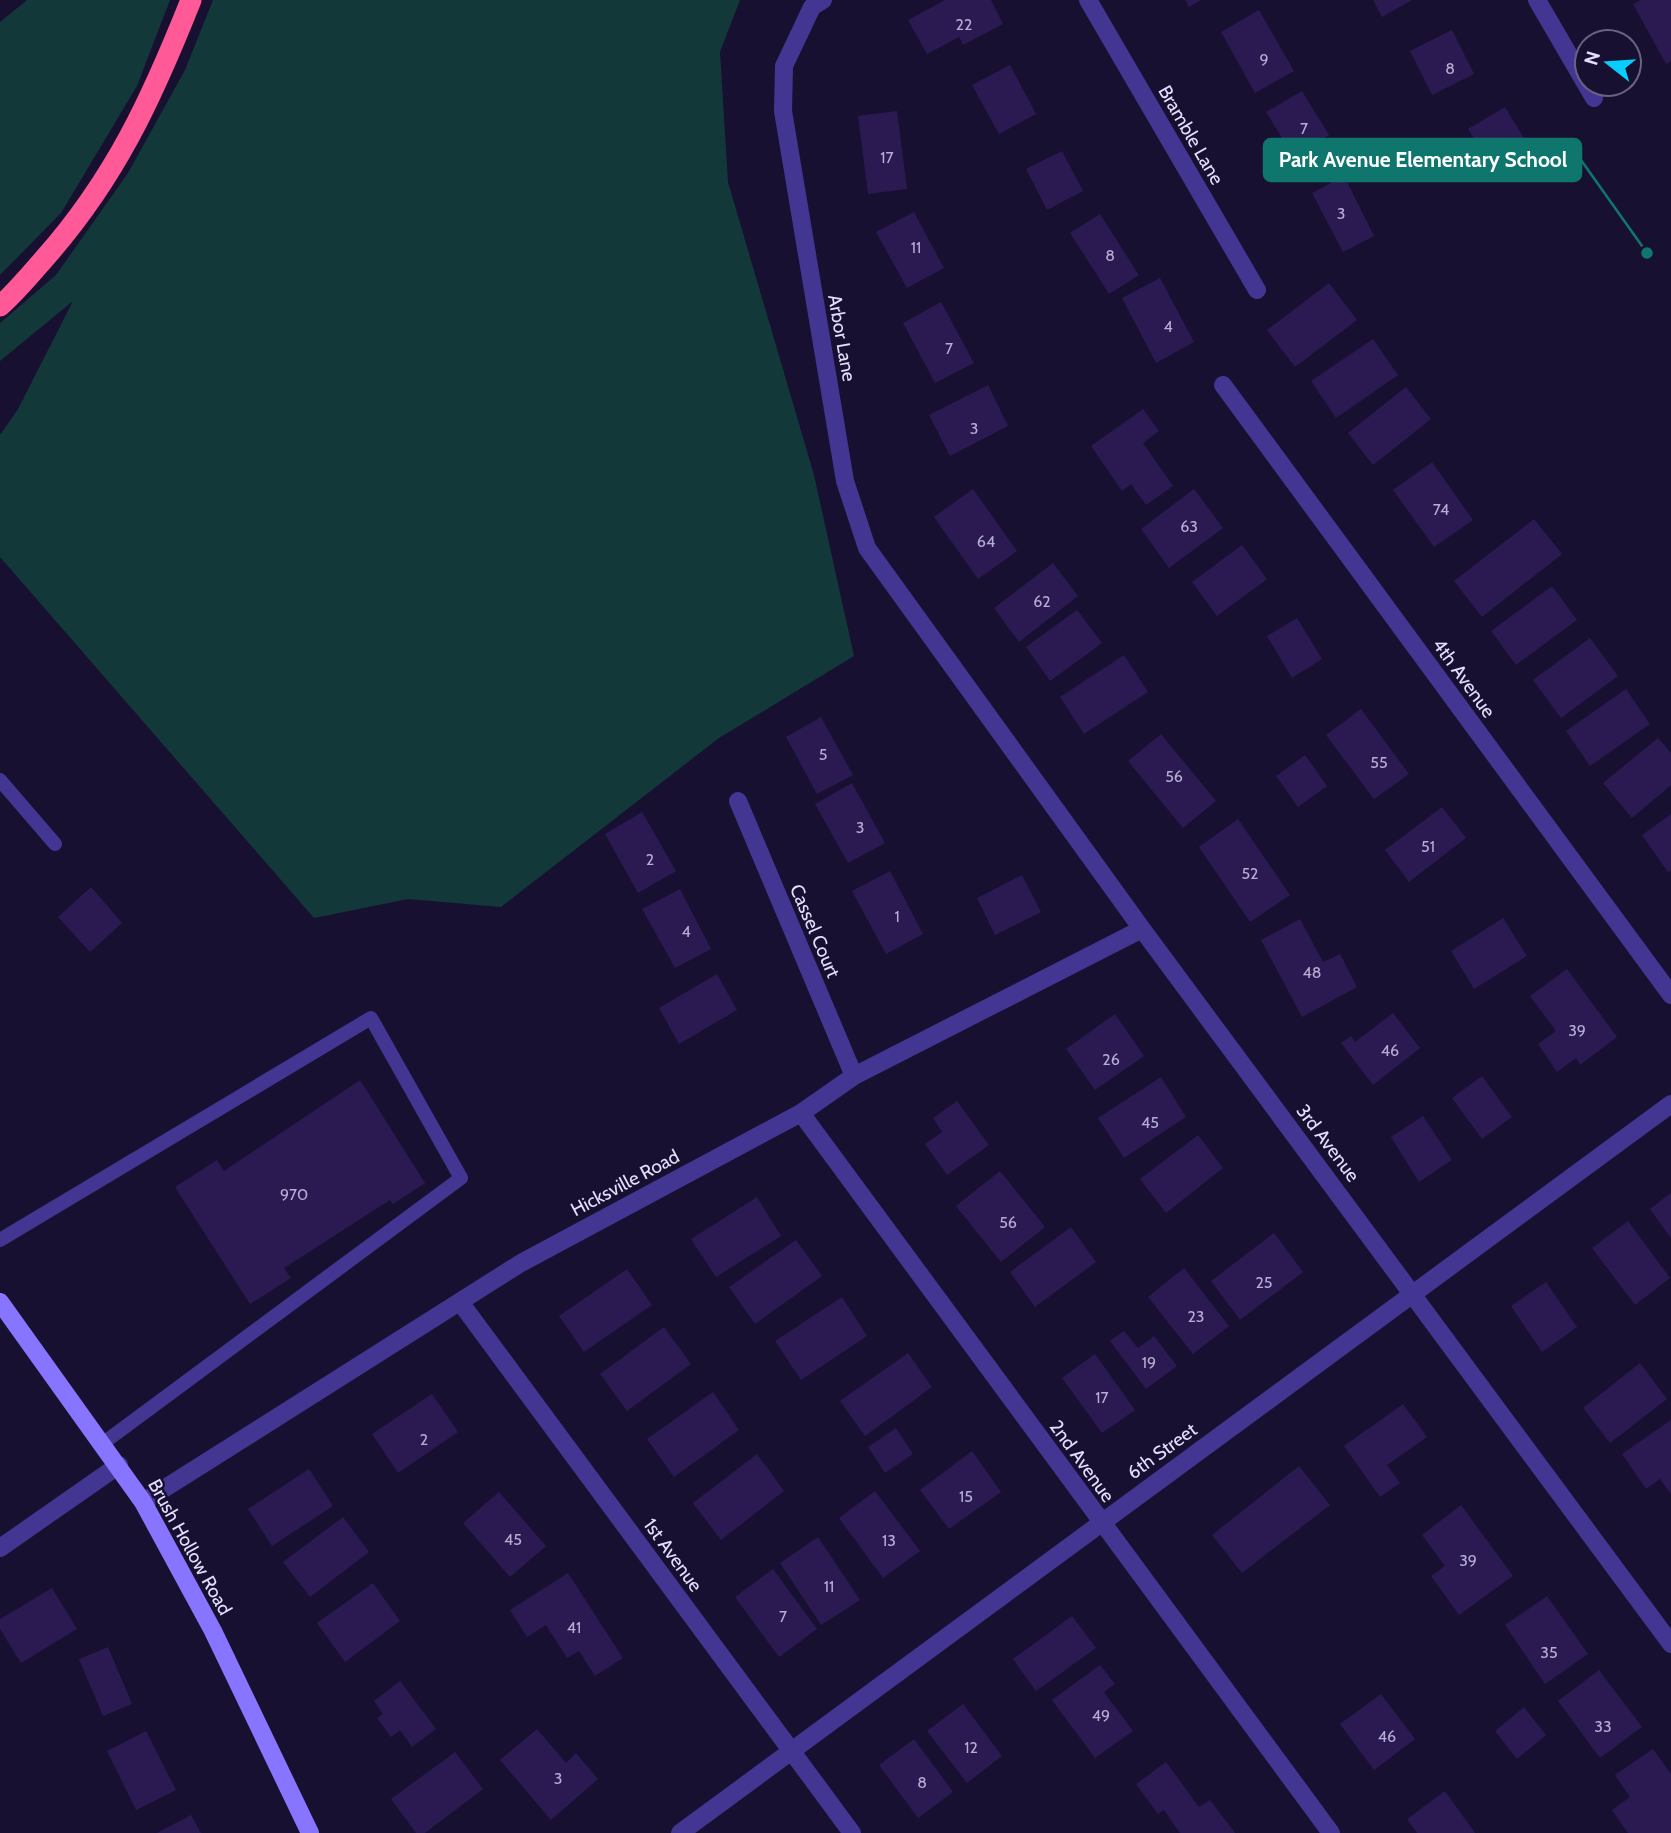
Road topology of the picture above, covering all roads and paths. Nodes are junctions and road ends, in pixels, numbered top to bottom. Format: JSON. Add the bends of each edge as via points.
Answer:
{"nodes":[{"id":1,"x":191,"y":0,"type":"edge"},
{"id":2,"x":823,"y":0,"type":"edge"},
{"id":3,"x":1088,"y":0,"type":"edge"},
{"id":4,"x":1537,"y":0,"type":"edge"},
{"id":5,"x":1573,"y":62,"type":"edge"},
{"id":6,"x":1257,"y":290,"type":"dead end"},
{"id":7,"x":0,"y":306,"type":"edge"},
{"id":8,"x":1223,"y":385,"type":"dead end"},
{"id":9,"x":952,"y":666,"type":"joint"},
{"id":10,"x":0,"y":780,"type":"edge"},
{"id":11,"x":738,"y":801,"type":"dead end"},
{"id":12,"x":55,"y":844,"type":"dead end"},
{"id":13,"x":1142,"y":929,"type":"junction"},
{"id":14,"x":1671,"y":995,"type":"edge"},
{"id":15,"x":854,"y":1076,"type":"junction"},
{"id":16,"x":1671,"y":1104,"type":"edge"},
{"id":17,"x":801,"y":1113,"type":"junction"},
{"id":18,"x":0,"y":1240,"type":"edge"},
{"id":19,"x":1413,"y":1293,"type":"junction"},
{"id":20,"x":0,"y":1302,"type":"edge"},
{"id":21,"x":460,"y":1302,"type":"junction"},
{"id":22,"x":103,"y":1444,"type":"junction"},
{"id":23,"x":119,"y":1465,"type":"junction"},
{"id":24,"x":143,"y":1502,"type":"junction"},
{"id":25,"x":1101,"y":1522,"type":"junction"},
{"id":26,"x":0,"y":1548,"type":"edge"},
{"id":27,"x":1671,"y":1644,"type":"edge"},
{"id":28,"x":791,"y":1750,"type":"junction"},
{"id":29,"x":310,"y":1833,"type":"edge"},
{"id":30,"x":680,"y":1833,"type":"edge"},
{"id":31,"x":852,"y":1833,"type":"edge"},
{"id":32,"x":1331,"y":1833,"type":"edge"}],
"edges":[{"from":1,"to":7,"type":"highway","via":[[155,90],[113,167],[78,221]]},
{"from":2,"to":9,"type":"street","name":"Arbor Lane","via":[[812,7],[784,66],[783,111],[845,481],[867,548]]},
{"from":3,"to":6,"type":"street","name":"Bramble Lane"},
{"from":4,"to":5,"type":"street"},
{"from":8,"to":14,"type":"street","name":"4th Avenue"},
{"from":9,"to":13,"type":"street","name":"3rd Avenue"},
{"from":10,"to":12,"type":"lane"},
{"from":11,"to":15,"type":"street","name":"Cassel Court"},
{"from":13,"to":15,"type":"street","name":"Hicksville Road"},
{"from":13,"to":19,"type":"street","name":"3rd Avenue"},
{"from":15,"to":17,"type":"street","name":"Hicksville Road"},
{"from":16,"to":19,"type":"street","name":"6th Street"},
{"from":17,"to":21,"type":"street","name":"Hicksville Road","via":[[521,1263]]},
{"from":17,"to":25,"type":"street","name":"2nd Avenue"},
{"from":18,"to":22,"type":"lane","via":[[371,1018],[461,1178]]},
{"from":19,"to":25,"type":"street","name":"6th Street"},
{"from":19,"to":27,"type":"street","name":"3rd Avenue"},
{"from":20,"to":22,"type":"main road","name":"Brush Hollow Road"},
{"from":21,"to":24,"type":"street","name":"Hicksville Road"},
{"from":21,"to":28,"type":"street","name":"1st Avenue"},
{"from":22,"to":23,"type":"main road","name":"Brush Hollow Road"},
{"from":23,"to":24,"type":"main road","name":"Brush Hollow Road"},
{"from":23,"to":26,"type":"street"},
{"from":24,"to":29,"type":"main road","name":"Brush Hollow Road","via":[[213,1631]]},
{"from":25,"to":28,"type":"street","name":"6th Street"},
{"from":25,"to":32,"type":"street","name":"2nd Avenue"},
{"from":28,"to":30,"type":"street","name":"6th Street"},
{"from":28,"to":31,"type":"street","name":"1st Avenue"}]}
